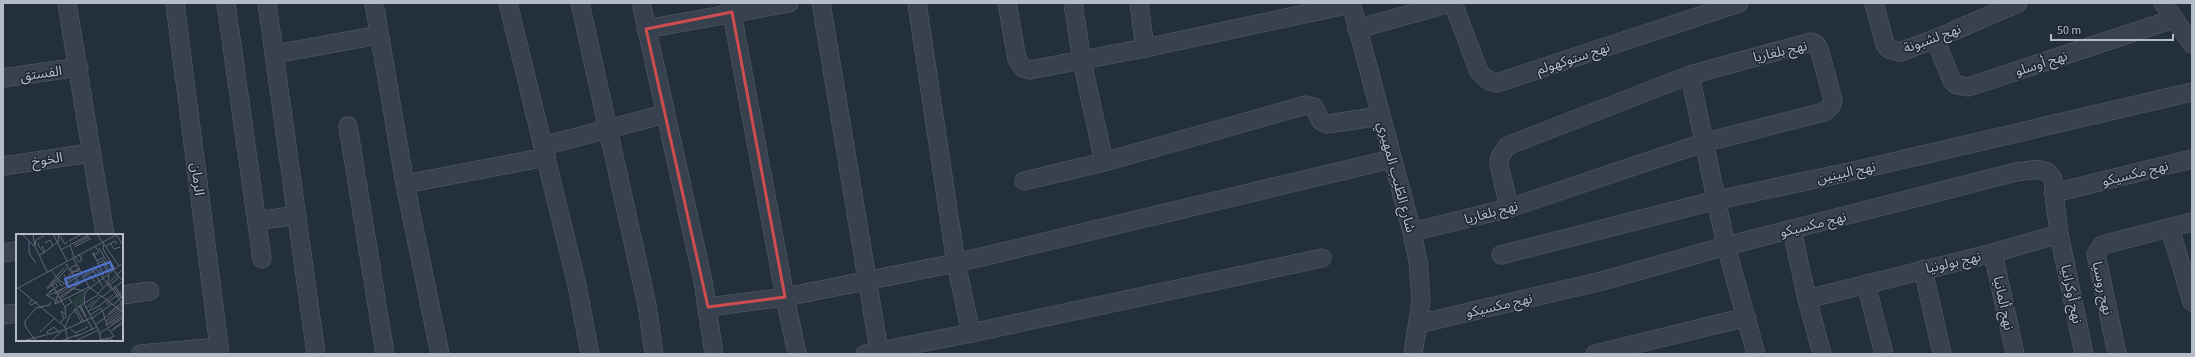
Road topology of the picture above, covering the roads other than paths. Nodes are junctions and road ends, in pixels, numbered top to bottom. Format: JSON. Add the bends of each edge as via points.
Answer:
{"nodes":[{"id":1,"x":67,"y":3,"type":"edge"},
{"id":2,"x":175,"y":3,"type":"edge"},
{"id":3,"x":226,"y":3,"type":"edge"},
{"id":4,"x":267,"y":3,"type":"edge"},
{"id":5,"x":374,"y":3,"type":"edge"},
{"id":6,"x":508,"y":3,"type":"edge"},
{"id":7,"x":580,"y":3,"type":"edge"},
{"id":8,"x":641,"y":3,"type":"edge"},
{"id":9,"x":789,"y":3,"type":"edge"},
{"id":10,"x":821,"y":3,"type":"edge"},
{"id":11,"x":917,"y":3,"type":"edge"},
{"id":12,"x":1006,"y":3,"type":"edge"},
{"id":13,"x":1073,"y":3,"type":"edge"},
{"id":14,"x":1139,"y":3,"type":"edge"},
{"id":15,"x":1351,"y":3,"type":"edge"},
{"id":16,"x":1451,"y":3,"type":"edge"},
{"id":17,"x":1740,"y":3,"type":"edge"},
{"id":18,"x":1874,"y":3,"type":"edge"},
{"id":19,"x":2018,"y":3,"type":"edge"},
{"id":20,"x":2163,"y":3,"type":"edge"},
{"id":21,"x":731,"y":8,"type":"edge"},
{"id":22,"x":2174,"y":19,"type":"junction"},
{"id":23,"x":646,"y":29,"type":"junction"},
{"id":24,"x":1357,"y":29,"type":"junction"},
{"id":25,"x":379,"y":35,"type":"junction"},
{"id":26,"x":1935,"y":39,"type":"junction"},
{"id":27,"x":2192,"y":44,"type":"edge"},
{"id":28,"x":1145,"y":48,"type":"junction"},
{"id":29,"x":275,"y":54,"type":"junction"},
{"id":30,"x":1082,"y":60,"type":"junction"},
{"id":31,"x":79,"y":67,"type":"junction"},
{"id":32,"x":1690,"y":75,"type":"junction"},
{"id":33,"x":3,"y":78,"type":"edge"},
{"id":34,"x":2192,"y":92,"type":"edge"},
{"id":35,"x":665,"y":114,"type":"junction"},
{"id":36,"x":1381,"y":116,"type":"junction"},
{"id":37,"x":348,"y":126,"type":"dead end"},
{"id":38,"x":609,"y":128,"type":"junction"},
{"id":39,"x":1706,"y":142,"type":"junction"},
{"id":40,"x":91,"y":152,"type":"junction"},
{"id":41,"x":545,"y":152,"type":"junction"},
{"id":42,"x":1392,"y":159,"type":"junction"},
{"id":43,"x":2192,"y":159,"type":"edge"},
{"id":44,"x":1104,"y":162,"type":"junction"},
{"id":45,"x":3,"y":166,"type":"edge"},
{"id":46,"x":1024,"y":181,"type":"dead end"},
{"id":47,"x":405,"y":184,"type":"junction"},
{"id":48,"x":2054,"y":194,"type":"junction"},
{"id":49,"x":1717,"y":200,"type":"junction"},
{"id":50,"x":1509,"y":208,"type":"junction"},
{"id":51,"x":297,"y":214,"type":"junction"},
{"id":52,"x":257,"y":221,"type":"junction"},
{"id":53,"x":2192,"y":222,"type":"edge"},
{"id":54,"x":2170,"y":228,"type":"junction"},
{"id":55,"x":1792,"y":230,"type":"junction"},
{"id":56,"x":1412,"y":232,"type":"junction"},
{"id":57,"x":105,"y":234,"type":"edge"},
{"id":58,"x":2059,"y":234,"type":"junction"},
{"id":59,"x":1726,"y":246,"type":"junction"},
{"id":60,"x":16,"y":251,"type":"edge"},
{"id":61,"x":3,"y":253,"type":"edge"},
{"id":62,"x":1993,"y":253,"type":"junction"},
{"id":63,"x":1501,"y":255,"type":"dead end"},
{"id":64,"x":1322,"y":258,"type":"dead end"},
{"id":65,"x":262,"y":259,"type":"dead end"},
{"id":66,"x":956,"y":263,"type":"junction"},
{"id":67,"x":1923,"y":269,"type":"junction"},
{"id":68,"x":867,"y":282,"type":"junction"},
{"id":69,"x":1866,"y":284,"type":"junction"},
{"id":70,"x":150,"y":291,"type":"dead end"},
{"id":71,"x":123,"y":295,"type":"edge"},
{"id":72,"x":784,"y":297,"type":"junction"},
{"id":73,"x":1806,"y":299,"type":"junction"},
{"id":74,"x":2192,"y":302,"type":"edge"},
{"id":75,"x":708,"y":307,"type":"junction"},
{"id":76,"x":16,"y":313,"type":"edge"},
{"id":77,"x":3,"y":315,"type":"edge"},
{"id":78,"x":1747,"y":317,"type":"junction"},
{"id":79,"x":1418,"y":324,"type":"junction"},
{"id":80,"x":971,"y":334,"type":"junction"},
{"id":81,"x":220,"y":350,"type":"edge"},
{"id":82,"x":872,"y":352,"type":"edge"},
{"id":83,"x":140,"y":354,"type":"edge"},
{"id":84,"x":316,"y":354,"type":"edge"},
{"id":85,"x":385,"y":354,"type":"edge"},
{"id":86,"x":440,"y":354,"type":"edge"},
{"id":87,"x":590,"y":354,"type":"edge"},
{"id":88,"x":654,"y":354,"type":"edge"},
{"id":89,"x":714,"y":354,"type":"edge"},
{"id":90,"x":797,"y":354,"type":"edge"},
{"id":91,"x":1413,"y":354,"type":"edge"},
{"id":92,"x":1595,"y":354,"type":"edge"},
{"id":93,"x":1756,"y":354,"type":"edge"},
{"id":94,"x":1822,"y":354,"type":"edge"},
{"id":95,"x":1884,"y":354,"type":"edge"},
{"id":96,"x":1942,"y":354,"type":"edge"},
{"id":97,"x":2014,"y":354,"type":"edge"},
{"id":98,"x":2084,"y":354,"type":"edge"},
{"id":99,"x":2117,"y":354,"type":"edge"}],
"edges":[{"from":1,"to":31,"type":"street"},
{"from":2,"to":81,"type":"street","name":"الرمان"},
{"from":3,"to":52,"type":"street"},
{"from":4,"to":29,"type":"street"},
{"from":5,"to":25,"type":"street"},
{"from":6,"to":41,"type":"street"},
{"from":7,"to":38,"type":"street"},
{"from":8,"to":23,"type":"street"},
{"from":9,"to":21,"type":"street"},
{"from":10,"to":68,"type":"street"},
{"from":11,"to":66,"type":"street"},
{"from":12,"to":30,"type":"street","via":[[1017,59],[1023,68],[1030,70]]},
{"from":13,"to":30,"type":"street"},
{"from":14,"to":28,"type":"street"},
{"from":15,"to":24,"type":"street","name":"شارع الطّيب المهيري"},
{"from":15,"to":28,"type":"street"},
{"from":16,"to":17,"type":"street","name":"نهج ستوكهولم","via":[[1479,72],[1489,81],[1497,83]]},
{"from":16,"to":24,"type":"street"},
{"from":18,"to":26,"type":"street","name":"نهج لشبونة","via":[[1885,44],[1889,49],[1900,52]]},
{"from":19,"to":26,"type":"street","name":"نهج لشبونة"},
{"from":20,"to":22,"type":"street"},
{"from":21,"to":23,"type":"street"},
{"from":21,"to":72,"type":"street"},
{"from":22,"to":26,"type":"street","name":"نهج أوسلو","via":[[1968,88],[1952,81]]},
{"from":22,"to":27,"type":"street"},
{"from":23,"to":35,"type":"street"},
{"from":24,"to":36,"type":"street","name":"شارع الطّيب المهيري"},
{"from":25,"to":29,"type":"street"},
{"from":25,"to":47,"type":"street"},
{"from":28,"to":30,"type":"street"},
{"from":29,"to":51,"type":"street"},
{"from":30,"to":44,"type":"street"},
{"from":31,"to":33,"type":"street","name":"الفستق"},
{"from":31,"to":40,"type":"street"},
{"from":32,"to":39,"type":"street"},
{"from":32,"to":39,"type":"street","name":"نهج بلغاريا","via":[[1811,42],[1819,49],[1833,100],[1824,112]]},
{"from":32,"to":50,"type":"street","via":[[1507,146],[1499,164]]},
{"from":34,"to":49,"type":"street","name":"نهج البينين","via":[[1858,170]]},
{"from":35,"to":38,"type":"street"},
{"from":35,"to":75,"type":"street"},
{"from":36,"to":42,"type":"street","name":"شارع الطّيب المهيري"},
{"from":36,"to":44,"type":"street","via":[[1327,124],[1321,121],[1314,107],[1306,105]]},
{"from":37,"to":85,"type":"street"},
{"from":38,"to":41,"type":"street"},
{"from":38,"to":88,"type":"street","via":[[647,305]]},
{"from":39,"to":49,"type":"street"},
{"from":39,"to":50,"type":"street","name":"نهج بلغاريا"},
{"from":40,"to":45,"type":"street","name":"الخوخ"},
{"from":40,"to":57,"type":"street"},
{"from":41,"to":47,"type":"street"},
{"from":41,"to":87,"type":"street"},
{"from":42,"to":56,"type":"street","name":"شارع الطّيب المهيري"},
{"from":42,"to":66,"type":"street"},
{"from":43,"to":48,"type":"street","name":"نهج مكسيكو"},
{"from":44,"to":46,"type":"street"},
{"from":47,"to":86,"type":"street"},
{"from":48,"to":55,"type":"street","name":"نهج مكسيكو","via":[[2052,178],[2038,169],[1926,194]]},
{"from":48,"to":58,"type":"street"},
{"from":49,"to":59,"type":"street"},
{"from":49,"to":63,"type":"street","name":"نهج البينين"},
{"from":50,"to":56,"type":"street","name":"نهج بلغاريا"},
{"from":51,"to":52,"type":"street"},
{"from":51,"to":84,"type":"street"},
{"from":52,"to":65,"type":"street"},
{"from":53,"to":54,"type":"street","name":"نهج روسيا"},
{"from":54,"to":74,"type":"street"},
{"from":54,"to":99,"type":"street","name":"نهج روسيا","via":[[2102,244],[2098,248],[2096,254]]},
{"from":55,"to":59,"type":"street","name":"نهج مكسيكو"},
{"from":55,"to":73,"type":"street"},
{"from":56,"to":79,"type":"street","name":"شارع الطّيب المهيري","via":[[1420,282]]},
{"from":58,"to":62,"type":"street","name":"نهج بولونيا"},
{"from":58,"to":98,"type":"street","name":"نهج أوكرانيا"},
{"from":59,"to":78,"type":"street"},
{"from":59,"to":79,"type":"street","name":"نهج مكسيكو","via":[[1602,281]]},
{"from":60,"to":61,"type":"street"},
{"from":62,"to":67,"type":"street","name":"نهج بولونيا"},
{"from":62,"to":97,"type":"street","name":"نهج ألمانيا"},
{"from":64,"to":80,"type":"street"},
{"from":66,"to":68,"type":"street"},
{"from":66,"to":80,"type":"street"},
{"from":67,"to":69,"type":"street","name":"نهج بولونيا"},
{"from":67,"to":96,"type":"street"},
{"from":68,"to":72,"type":"street"},
{"from":68,"to":82,"type":"street"},
{"from":69,"to":73,"type":"street","name":"نهج بولونيا"},
{"from":69,"to":95,"type":"street"},
{"from":70,"to":71,"type":"street"},
{"from":72,"to":75,"type":"street"},
{"from":72,"to":90,"type":"street"},
{"from":73,"to":94,"type":"street"},
{"from":75,"to":89,"type":"street"},
{"from":76,"to":77,"type":"street"},
{"from":78,"to":92,"type":"street"},
{"from":78,"to":93,"type":"street"},
{"from":79,"to":91,"type":"street","name":"شارع الطّيب المهيري"},
{"from":80,"to":82,"type":"street"},
{"from":81,"to":83,"type":"street"}]}
